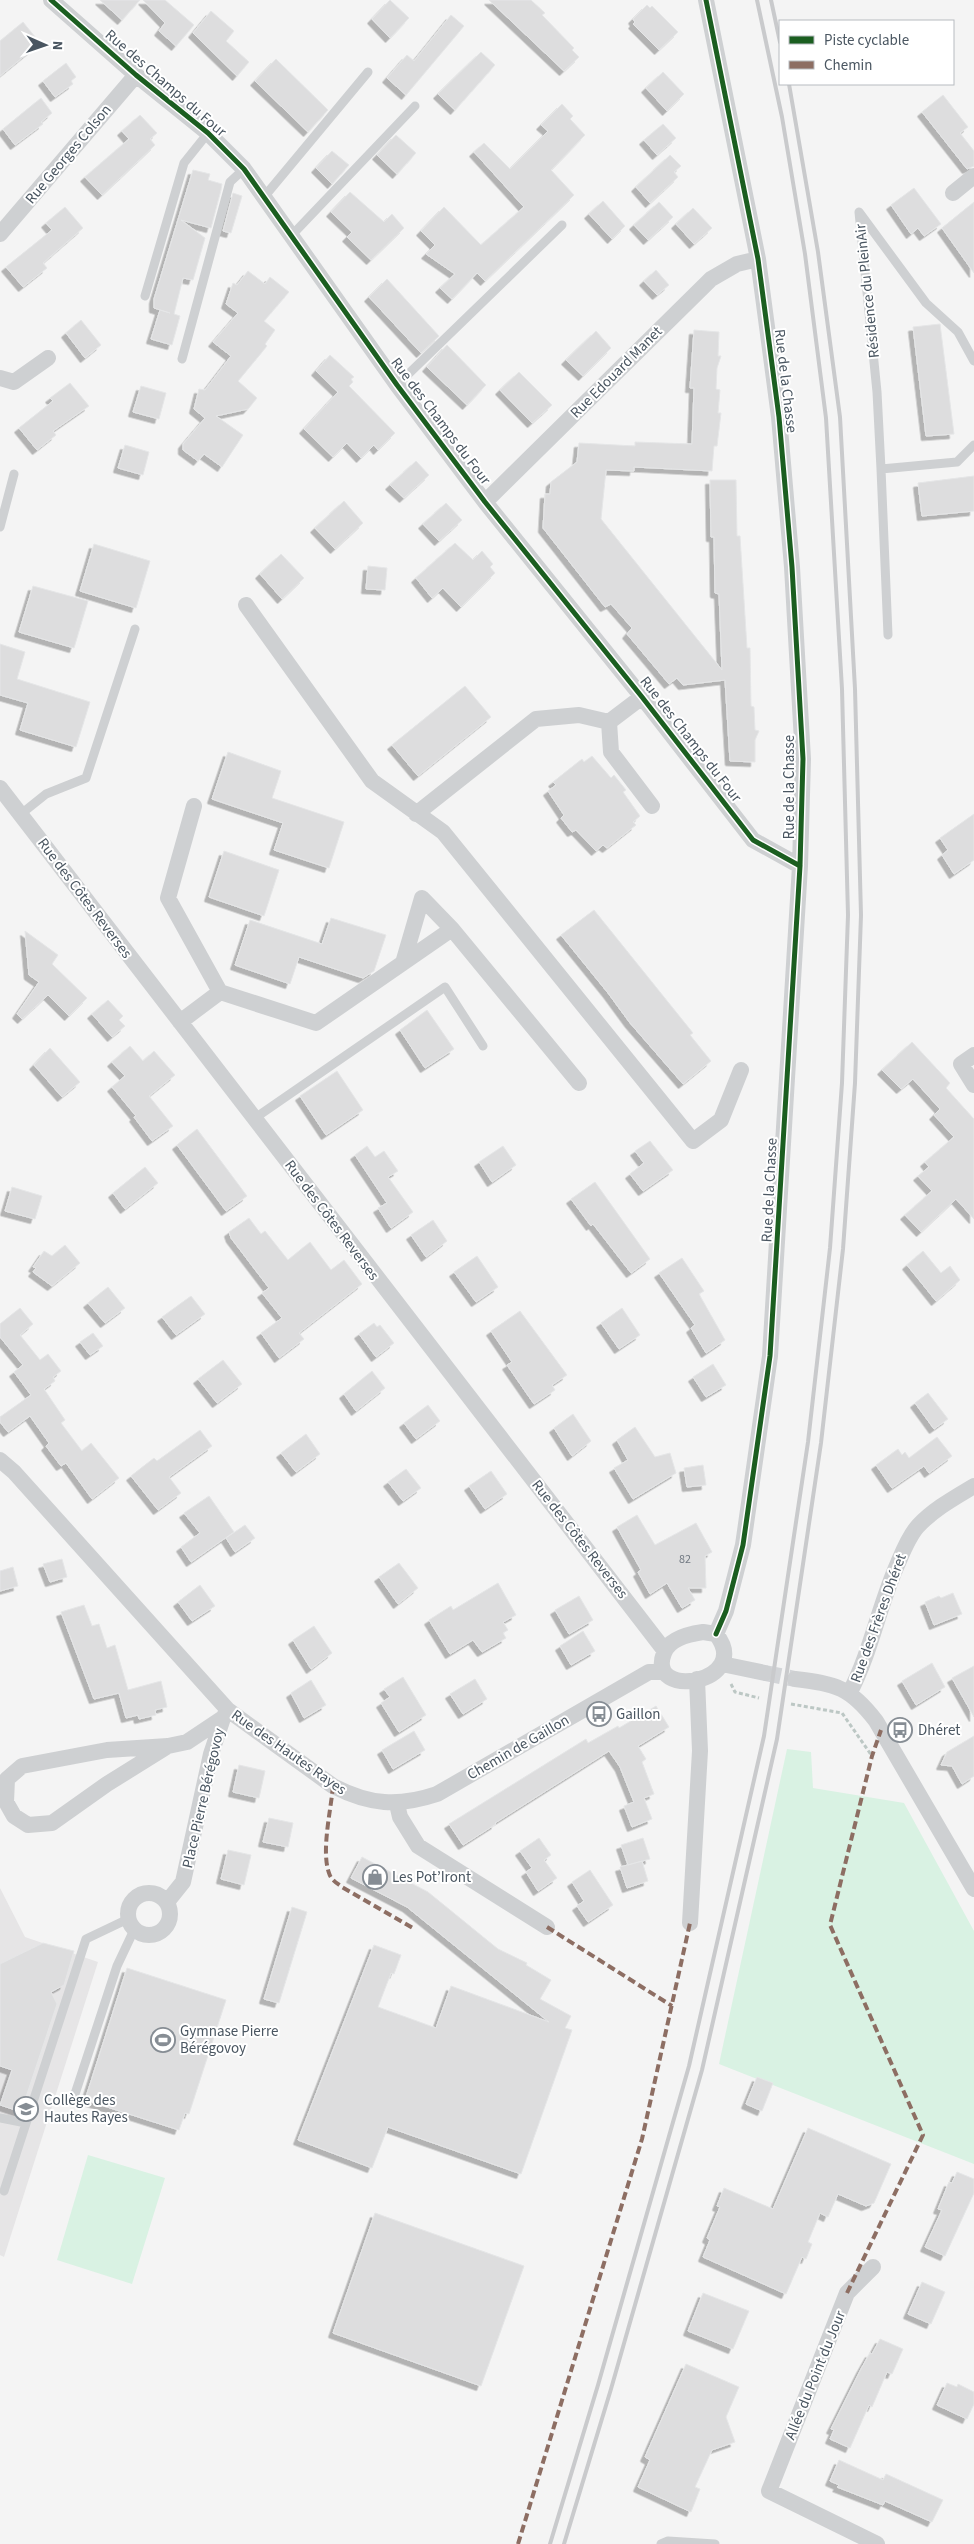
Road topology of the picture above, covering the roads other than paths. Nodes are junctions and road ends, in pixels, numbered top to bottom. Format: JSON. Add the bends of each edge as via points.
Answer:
{"nodes":[{"id":1,"x":706,"y":0,"type":"edge"},
{"id":2,"x":56,"y":2,"type":"edge"},
{"id":3,"x":368,"y":72,"type":"dead end"},
{"id":4,"x":136,"y":75,"type":"junction"},
{"id":5,"x":415,"y":106,"type":"dead end"},
{"id":6,"x":208,"y":133,"type":"junction"},
{"id":7,"x":244,"y":169,"type":"junction"},
{"id":8,"x":974,"y":176,"type":"edge"},
{"id":9,"x":954,"y":193,"type":"dead end"},
{"id":10,"x":264,"y":196,"type":"junction"},
{"id":11,"x":562,"y":225,"type":"dead end"},
{"id":12,"x":0,"y":234,"type":"edge"},
{"id":13,"x":292,"y":235,"type":"junction"},
{"id":14,"x":758,"y":259,"type":"junction"},
{"id":15,"x":145,"y":296,"type":"dead end"},
{"id":16,"x":48,"y":358,"type":"dead end"},
{"id":17,"x":182,"y":359,"type":"dead end"},
{"id":18,"x":974,"y":361,"type":"edge"},
{"id":19,"x":0,"y":378,"type":"edge"},
{"id":20,"x":398,"y":385,"type":"junction"},
{"id":21,"x":974,"y":445,"type":"edge"},
{"id":22,"x":881,"y":469,"type":"junction"},
{"id":23,"x":14,"y":474,"type":"dead end"},
{"id":24,"x":485,"y":502,"type":"junction"},
{"id":25,"x":0,"y":527,"type":"edge"},
{"id":26,"x":246,"y":605,"type":"dead end"},
{"id":27,"x":136,"y":629,"type":"dead end"},
{"id":28,"x":888,"y":635,"type":"dead end"},
{"id":29,"x":642,"y":697,"type":"junction"},
{"id":30,"x":609,"y":722,"type":"junction"},
{"id":31,"x":3,"y":798,"type":"edge"},
{"id":32,"x":194,"y":806,"type":"dead end"},
{"id":33,"x":652,"y":806,"type":"dead end"},
{"id":34,"x":21,"y":814,"type":"junction"},
{"id":35,"x":416,"y":814,"type":"junction"},
{"id":36,"x":800,"y":866,"type":"junction"},
{"id":37,"x":452,"y":929,"type":"junction"},
{"id":38,"x":403,"y":963,"type":"junction"},
{"id":39,"x":220,"y":992,"type":"junction"},
{"id":40,"x":180,"y":1022,"type":"junction"},
{"id":41,"x":484,"y":1046,"type":"dead end"},
{"id":42,"x":968,"y":1060,"type":"edge"},
{"id":43,"x":740,"y":1070,"type":"dead end"},
{"id":44,"x":579,"y":1084,"type":"dead end"},
{"id":45,"x":974,"y":1085,"type":"edge"},
{"id":46,"x":255,"y":1118,"type":"junction"},
{"id":47,"x":0,"y":1460,"type":"edge"},
{"id":48,"x":974,"y":1486,"type":"edge"},
{"id":49,"x":716,"y":1634,"type":"junction"},
{"id":50,"x":664,"y":1650,"type":"junction"},
{"id":51,"x":722,"y":1664,"type":"junction"},
{"id":52,"x":662,"y":1672,"type":"junction"},
{"id":53,"x":765,"y":1673,"type":"tunnel mouth"},
{"id":54,"x":697,"y":1679,"type":"junction"},
{"id":55,"x":795,"y":1679,"type":"tunnel mouth"},
{"id":56,"x":850,"y":1692,"type":"junction"},
{"id":57,"x":225,"y":1714,"type":"junction"},
{"id":58,"x":168,"y":1746,"type":"junction"},
{"id":59,"x":4,"y":1780,"type":"edge"},
{"id":60,"x":397,"y":1804,"type":"junction"},
{"id":61,"x":974,"y":1889,"type":"edge"},
{"id":62,"x":167,"y":1902,"type":"junction"},
{"id":63,"x":690,"y":1924,"type":"dead end"},
{"id":64,"x":131,"y":1925,"type":"junction"},
{"id":65,"x":547,"y":1928,"type":"dead end"},
{"id":66,"x":74,"y":2097,"type":"dead end"},
{"id":67,"x":0,"y":2118,"type":"edge"},
{"id":68,"x":26,"y":2123,"type":"junction"},
{"id":69,"x":4,"y":2190,"type":"dead end"},
{"id":70,"x":873,"y":2267,"type":"dead end"},
{"id":71,"x":661,"y":2544,"type":"edge"},
{"id":72,"x":715,"y":2544,"type":"edge"},
{"id":73,"x":876,"y":2544,"type":"edge"}],
"edges":[{"from":1,"to":14,"type":"street","name":"Rue de la Chasse"},
{"from":2,"to":4,"type":"street","name":"Rue des Champs du Four"},
{"from":3,"to":10,"type":"lane"},
{"from":4,"to":6,"type":"street","name":"Rue des Champs du Four"},
{"from":4,"to":12,"type":"street","name":"Rue Georges Colson"},
{"from":5,"to":13,"type":"lane"},
{"from":6,"to":7,"type":"street","name":"Rue des Champs du Four"},
{"from":6,"to":15,"type":"lane","via":[[184,163]]},
{"from":7,"to":10,"type":"street","name":"Rue des Champs du Four"},
{"from":7,"to":17,"type":"lane","via":[[230,182]]},
{"from":8,"to":9,"type":"street"},
{"from":10,"to":13,"type":"street","name":"Rue des Champs du Four"},
{"from":11,"to":20,"type":"lane"},
{"from":13,"to":20,"type":"street","name":"Rue des Champs du Four"},
{"from":14,"to":24,"type":"street","name":"Rue Edouard Manet","via":[[737,264],[711,279]]},
{"from":14,"to":36,"type":"street","name":"Rue de la Chasse","via":[[779,417],[792,567],[803,759]]},
{"from":16,"to":19,"type":"street","via":[[14,382]]},
{"from":18,"to":22,"type":"lane","name":"Résidence du PleinAir","via":[[958,332],[926,303],[859,212],[877,392]]},
{"from":20,"to":24,"type":"street","name":"Rue des Champs du Four"},
{"from":21,"to":22,"type":"lane","via":[[958,462]]},
{"from":22,"to":28,"type":"lane","name":"Résidence du PleinAir"},
{"from":23,"to":25,"type":"lane"},
{"from":24,"to":29,"type":"street","name":"Rue des Champs du Four"},
{"from":26,"to":35,"type":"street","via":[[372,781]]},
{"from":27,"to":34,"type":"lane","via":[[86,778],[46,794]]},
{"from":29,"to":30,"type":"street"},
{"from":29,"to":36,"type":"street","name":"Rue des Champs du Four","via":[[753,840]]},
{"from":30,"to":33,"type":"street","via":[[611,752]]},
{"from":30,"to":35,"type":"street","via":[[579,715],[536,719]]},
{"from":31,"to":34,"type":"street","name":"Rue des Côtes Reverses"},
{"from":32,"to":39,"type":"street","via":[[168,898]]},
{"from":34,"to":40,"type":"street","name":"Rue des Côtes Reverses"},
{"from":35,"to":43,"type":"street","via":[[443,832],[693,1141],[721,1120]]},
{"from":36,"to":49,"type":"street","name":"Rue de la Chasse","via":[[770,1356],[743,1544],[726,1610]]},
{"from":37,"to":38,"type":"street"},
{"from":37,"to":38,"type":"street","via":[[422,898]]},
{"from":37,"to":44,"type":"street"},
{"from":38,"to":39,"type":"street","via":[[316,1023]]},
{"from":39,"to":40,"type":"street"},
{"from":40,"to":46,"type":"street","name":"Rue des Côtes Reverses"},
{"from":41,"to":46,"type":"lane","via":[[445,988]]},
{"from":42,"to":45,"type":"street"},
{"from":46,"to":50,"type":"street","name":"Rue des Côtes Reverses"},
{"from":47,"to":57,"type":"street","name":"Rue des Hautes Rayes","via":[[14,1472]]},
{"from":48,"to":56,"type":"street","name":"Rue des Frères Dhéret","via":[[936,1510],[917,1528],[903,1550]]},
{"from":49,"to":50,"type":"street","via":[[689,1634]]},
{"from":49,"to":51,"type":"street","via":[[724,1643]]},
{"from":50,"to":52,"type":"street"},
{"from":51,"to":53,"type":"street"},
{"from":51,"to":54,"type":"street","via":[[714,1672]]},
{"from":52,"to":54,"type":"street","via":[[679,1682]]},
{"from":52,"to":60,"type":"street","name":"Chemin de Gaillon","via":[[643,1675],[437,1794]]},
{"from":54,"to":63,"type":"street","via":[[700,1751]]},
{"from":55,"to":56,"type":"street","via":[[824,1683]]},
{"from":56,"to":61,"type":"street","via":[[876,1721]]},
{"from":57,"to":58,"type":"street","name":"Place Pierre Bérégovoy","via":[[187,1742]]},
{"from":57,"to":60,"type":"street","name":"Rue des Hautes Rayes","via":[[352,1796]]},
{"from":57,"to":62,"type":"street","name":"Place Pierre Bérégovoy","via":[[211,1754],[183,1882]]},
{"from":58,"to":59,"type":"street","name":"Place Pierre Bérégovoy","via":[[107,1750],[22,1766]]},
{"from":58,"to":59,"type":"street","name":"Place Pierre Bérégovoy","via":[[52,1823],[28,1825],[14,1816],[6,1802]]},
{"from":60,"to":65,"type":"street","via":[[418,1846]]},
{"from":62,"to":64,"type":"street","via":[[155,1894],[140,1894],[130,1904]]},
{"from":62,"to":64,"type":"street","via":[[170,1916],[165,1928],[154,1935],[140,1934]]},
{"from":64,"to":66,"type":"lane"},
{"from":64,"to":68,"type":"lane","via":[[86,1939]]},
{"from":67,"to":68,"type":"lane"},
{"from":68,"to":69,"type":"lane"},
{"from":70,"to":73,"type":"street","name":"Allée du Point du Jour","via":[[847,2293],[769,2491]]},
{"from":71,"to":72,"type":"lane","via":[[668,2541]]}]}
